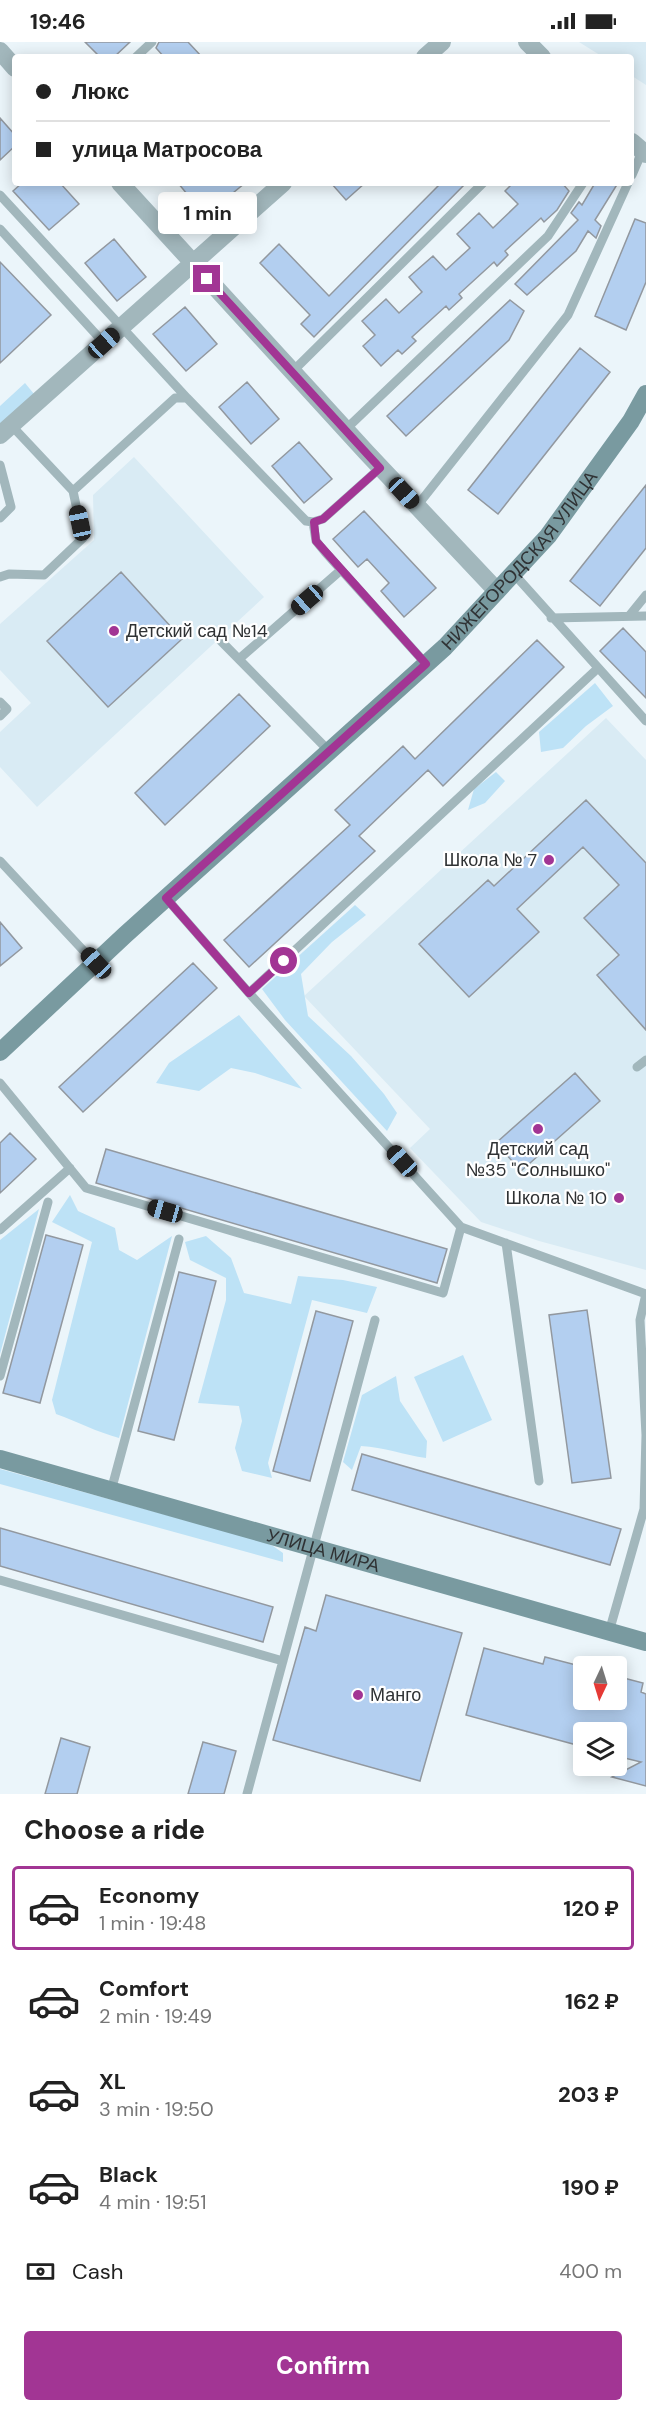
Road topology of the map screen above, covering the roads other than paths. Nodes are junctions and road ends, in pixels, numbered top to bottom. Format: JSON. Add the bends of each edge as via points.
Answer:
{"nodes":[{"id":1,"x":152,"y":42,"type":"edge"},
{"id":2,"x":442,"y":42,"type":"edge"},
{"id":3,"x":527,"y":42,"type":"edge"},
{"id":4,"x":0,"y":51,"type":"edge"},
{"id":5,"x":139,"y":54,"type":"edge"},
{"id":6,"x":428,"y":54,"type":"edge"},
{"id":7,"x":539,"y":54,"type":"edge"},
{"id":8,"x":12,"y":65,"type":"edge"},
{"id":9,"x":640,"y":150,"type":"edge"},
{"id":10,"x":634,"y":169,"type":"edge"},
{"id":11,"x":123,"y":186,"type":"edge"},
{"id":12,"x":280,"y":186,"type":"edge"},
{"id":13,"x":480,"y":186,"type":"edge"},
{"id":14,"x":581,"y":186,"type":"edge"},
{"id":15,"x":627,"y":186,"type":"edge"},
{"id":16,"x":0,"y":195,"type":"edge"},
{"id":17,"x":0,"y":229,"type":"edge"},
{"id":18,"x":193,"y":263,"type":"junction"},
{"id":19,"x":120,"y":328,"type":"junction"},
{"id":20,"x":104,"y":343,"type":"junction"},
{"id":21,"x":292,"y":372,"type":"junction"},
{"id":22,"x":646,"y":394,"type":"edge"},
{"id":23,"x":187,"y":398,"type":"junction"},
{"id":24,"x":5,"y":430,"type":"edge"},
{"id":25,"x":345,"y":430,"type":"junction"},
{"id":26,"x":0,"y":465,"type":"edge"},
{"id":27,"x":380,"y":468,"type":"junction"},
{"id":28,"x":73,"y":491,"type":"junction"},
{"id":29,"x":417,"y":506,"type":"junction"},
{"id":30,"x":0,"y":518,"type":"edge"},
{"id":31,"x":314,"y":522,"type":"junction"},
{"id":32,"x":341,"y":570,"type":"junction"},
{"id":33,"x":514,"y":574,"type":"junction"},
{"id":34,"x":0,"y":577,"type":"edge"},
{"id":35,"x":497,"y":591,"type":"junction"},
{"id":36,"x":646,"y":595,"type":"edge"},
{"id":37,"x":629,"y":616,"type":"junction"},
{"id":38,"x":646,"y":616,"type":"edge"},
{"id":39,"x":552,"y":618,"type":"junction"},
{"id":40,"x":219,"y":639,"type":"dead end"},
{"id":41,"x":239,"y":659,"type":"junction"},
{"id":42,"x":426,"y":664,"type":"junction"},
{"id":43,"x":597,"y":669,"type":"junction"},
{"id":44,"x":0,"y":702,"type":"edge"},
{"id":45,"x":0,"y":716,"type":"edge"},
{"id":46,"x":646,"y":722,"type":"edge"},
{"id":47,"x":329,"y":752,"type":"junction"},
{"id":48,"x":0,"y":861,"type":"edge"},
{"id":49,"x":166,"y":898,"type":"junction"},
{"id":50,"x":96,"y":963,"type":"junction"},
{"id":51,"x":249,"y":993,"type":"junction"},
{"id":52,"x":0,"y":1052,"type":"edge"},
{"id":53,"x":646,"y":1060,"type":"edge"},
{"id":54,"x":637,"y":1067,"type":"dead end"},
{"id":55,"x":0,"y":1083,"type":"edge"},
{"id":56,"x":70,"y":1168,"type":"junction"},
{"id":57,"x":48,"y":1203,"type":"dead end"},
{"id":58,"x":461,"y":1227,"type":"junction"},
{"id":59,"x":0,"y":1230,"type":"edge"},
{"id":60,"x":179,"y":1239,"type":"dead end"},
{"id":61,"x":506,"y":1243,"type":"junction"},
{"id":62,"x":646,"y":1294,"type":"edge"},
{"id":63,"x":375,"y":1320,"type":"dead end"},
{"id":64,"x":0,"y":1376,"type":"edge"},
{"id":65,"x":0,"y":1459,"type":"edge"},
{"id":66,"x":539,"y":1481,"type":"dead end"},
{"id":67,"x":111,"y":1491,"type":"junction"},
{"id":68,"x":313,"y":1546,"type":"junction"},
{"id":69,"x":0,"y":1580,"type":"edge"},
{"id":70,"x":609,"y":1632,"type":"junction"},
{"id":71,"x":646,"y":1642,"type":"edge"},
{"id":72,"x":283,"y":1661,"type":"junction"},
{"id":73,"x":247,"y":1794,"type":"edge"}],
"edges":[{"from":1,"to":5,"type":"lane"},
{"from":2,"to":6,"type":"street"},
{"from":3,"to":7,"type":"street"},
{"from":4,"to":8,"type":"street"},
{"from":9,"to":10,"type":"lane"},
{"from":11,"to":18,"type":"street"},
{"from":12,"to":18,"type":"street"},
{"from":13,"to":21,"type":"lane"},
{"from":14,"to":25,"type":"lane","via":[[548,236]]},
{"from":15,"to":29,"type":"lane","via":[[568,315]]},
{"from":16,"to":19,"type":"lane"},
{"from":17,"to":20,"type":"lane"},
{"from":18,"to":19,"type":"street"},
{"from":18,"to":21,"type":"street"},
{"from":19,"to":20,"type":"street"},
{"from":19,"to":23,"type":"lane"},
{"from":20,"to":24,"type":"street"},
{"from":21,"to":25,"type":"street"},
{"from":22,"to":33,"type":"street","name":"НИЖЕГОРОДСКАЯ УЛИЦА","via":[[548,536]]},
{"from":23,"to":28,"type":"lane","via":[[175,398]]},
{"from":23,"to":31,"type":"lane","via":[[306,521]]},
{"from":24,"to":28,"type":"lane"},
{"from":25,"to":27,"type":"street"},
{"from":26,"to":30,"type":"lane","via":[[12,507]]},
{"from":27,"to":29,"type":"street"},
{"from":27,"to":31,"type":"lane","via":[[323,519]]},
{"from":28,"to":34,"type":"lane","via":[[83,538],[44,575]]},
{"from":29,"to":35,"type":"street"},
{"from":31,"to":32,"type":"lane","via":[[316,541]]},
{"from":32,"to":41,"type":"lane"},
{"from":32,"to":42,"type":"lane"},
{"from":33,"to":35,"type":"street","name":"НИЖЕГОРОДСКАЯ УЛИЦА"},
{"from":33,"to":39,"type":"lane"},
{"from":35,"to":42,"type":"street","name":"НИЖЕГОРОДСКАЯ УЛИЦА"},
{"from":36,"to":37,"type":"lane"},
{"from":37,"to":38,"type":"lane"},
{"from":37,"to":39,"type":"lane"},
{"from":39,"to":43,"type":"lane"},
{"from":40,"to":41,"type":"lane"},
{"from":41,"to":47,"type":"lane"},
{"from":42,"to":47,"type":"street","name":"НИЖЕГОРОДСКАЯ УЛИЦА"},
{"from":43,"to":46,"type":"lane"},
{"from":43,"to":51,"type":"lane"},
{"from":44,"to":45,"type":"lane","via":[[7,710]]},
{"from":47,"to":49,"type":"street","name":"НИЖЕГОРОДСКАЯ УЛИЦА"},
{"from":48,"to":50,"type":"lane"},
{"from":49,"to":50,"type":"street","name":"НИЖЕГОРОДСКАЯ УЛИЦА"},
{"from":49,"to":51,"type":"lane"},
{"from":50,"to":52,"type":"street","name":"НИЖЕГОРОДСКАЯ УЛИЦА"},
{"from":51,"to":58,"type":"lane"},
{"from":53,"to":54,"type":"lane"},
{"from":55,"to":56,"type":"lane"},
{"from":56,"to":58,"type":"lane","via":[[86,1188],[443,1293]]},
{"from":56,"to":59,"type":"lane"},
{"from":57,"to":64,"type":"lane"},
{"from":58,"to":61,"type":"lane"},
{"from":60,"to":67,"type":"lane"},
{"from":61,"to":62,"type":"lane"},
{"from":61,"to":66,"type":"lane"},
{"from":62,"to":70,"type":"lane","via":[[640,1320],[646,1435],[644,1509]]},
{"from":63,"to":68,"type":"lane"},
{"from":65,"to":67,"type":"street","name":"УЛИЦА МИРА"},
{"from":67,"to":68,"type":"street","name":"УЛИЦА МИРА"},
{"from":68,"to":70,"type":"street","name":"УЛИЦА МИРА"},
{"from":68,"to":72,"type":"lane"},
{"from":69,"to":72,"type":"lane"},
{"from":70,"to":71,"type":"street","name":"УЛИЦА МИРА"},
{"from":72,"to":73,"type":"lane"}]}
